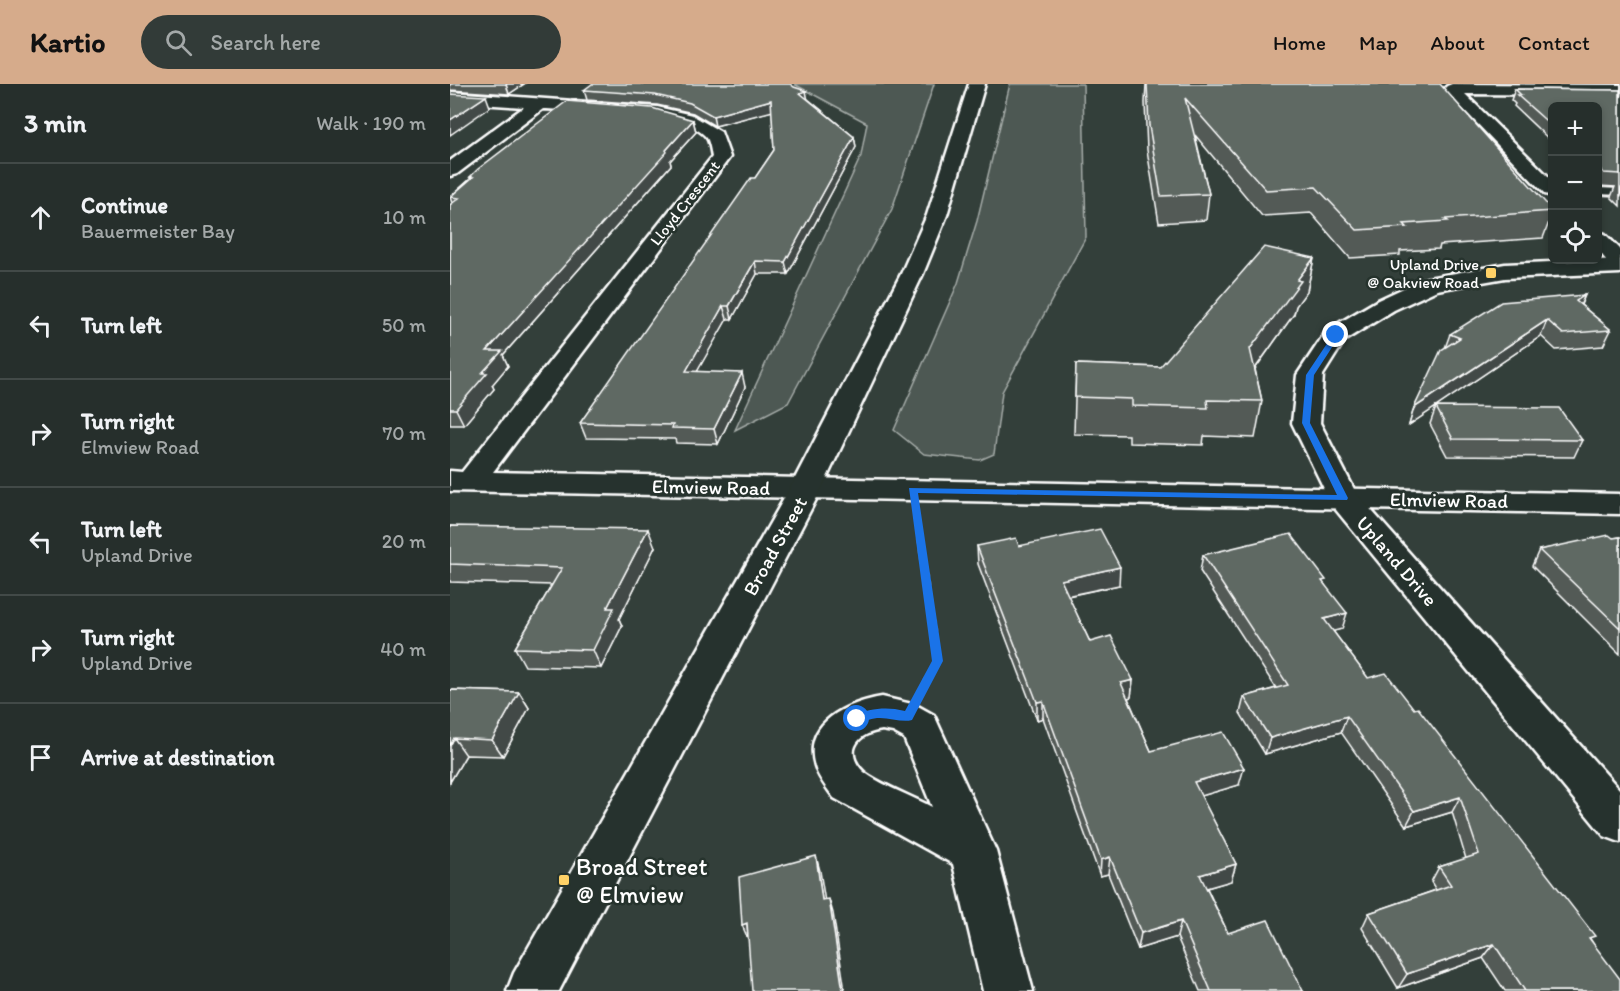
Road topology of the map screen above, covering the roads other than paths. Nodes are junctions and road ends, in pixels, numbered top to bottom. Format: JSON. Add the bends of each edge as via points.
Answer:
{"nodes":[{"id":1,"x":976,"y":84,"type":"edge"},
{"id":2,"x":1620,"y":90,"type":"edge"},
{"id":3,"x":450,"y":97,"type":"edge"},
{"id":4,"x":540,"y":103,"type":"junction"},
{"id":5,"x":450,"y":170,"type":"edge"},
{"id":6,"x":1548,"y":186,"type":"edge"},
{"id":7,"x":1602,"y":191,"type":"edge"},
{"id":8,"x":1620,"y":192,"type":"edge"},
{"id":9,"x":1602,"y":242,"type":"edge"},
{"id":10,"x":1620,"y":261,"type":"edge"},
{"id":11,"x":1620,"y":266,"type":"edge"},
{"id":12,"x":460,"y":482,"type":"edge"},
{"id":13,"x":806,"y":488,"type":"junction"},
{"id":14,"x":1343,"y":498,"type":"junction"},
{"id":15,"x":1620,"y":504,"type":"edge"},
{"id":16,"x":1620,"y":822,"type":"edge"},
{"id":17,"x":973,"y":852,"type":"junction"},
{"id":18,"x":532,"y":991,"type":"edge"},
{"id":19,"x":1008,"y":991,"type":"edge"}],
"edges":[{"from":1,"to":13,"type":"street","name":"Broad Street","via":[[937,215]]},
{"from":2,"to":6,"type":"street","via":[[1452,89]]},
{"from":3,"to":4,"type":"street","name":"Lloyd Crescent"},
{"from":4,"to":5,"type":"street"},
{"from":4,"to":12,"type":"street","name":"Lloyd Crescent","via":[[657,112],[692,120],[715,136],[721,157]]},
{"from":7,"to":8,"type":"lane"},
{"from":9,"to":10,"type":"street"},
{"from":11,"to":14,"type":"street","name":"Upland Drive","via":[[1505,271],[1431,284],[1336,335],[1310,375],[1306,423]]},
{"from":12,"to":13,"type":"street","name":"Elmview Road"},
{"from":13,"to":14,"type":"street","name":"Elmview Road"},
{"from":13,"to":18,"type":"street","name":"Broad Street"},
{"from":14,"to":15,"type":"street","name":"Elmview Road"},
{"from":14,"to":16,"type":"street","name":"Upland Drive"},
{"from":17,"to":17,"type":"street","via":[[920,727],[908,717],[892,712],[873,713],[842,730],[832,752],[837,774],[849,785]]},
{"from":17,"to":19,"type":"street"}]}
